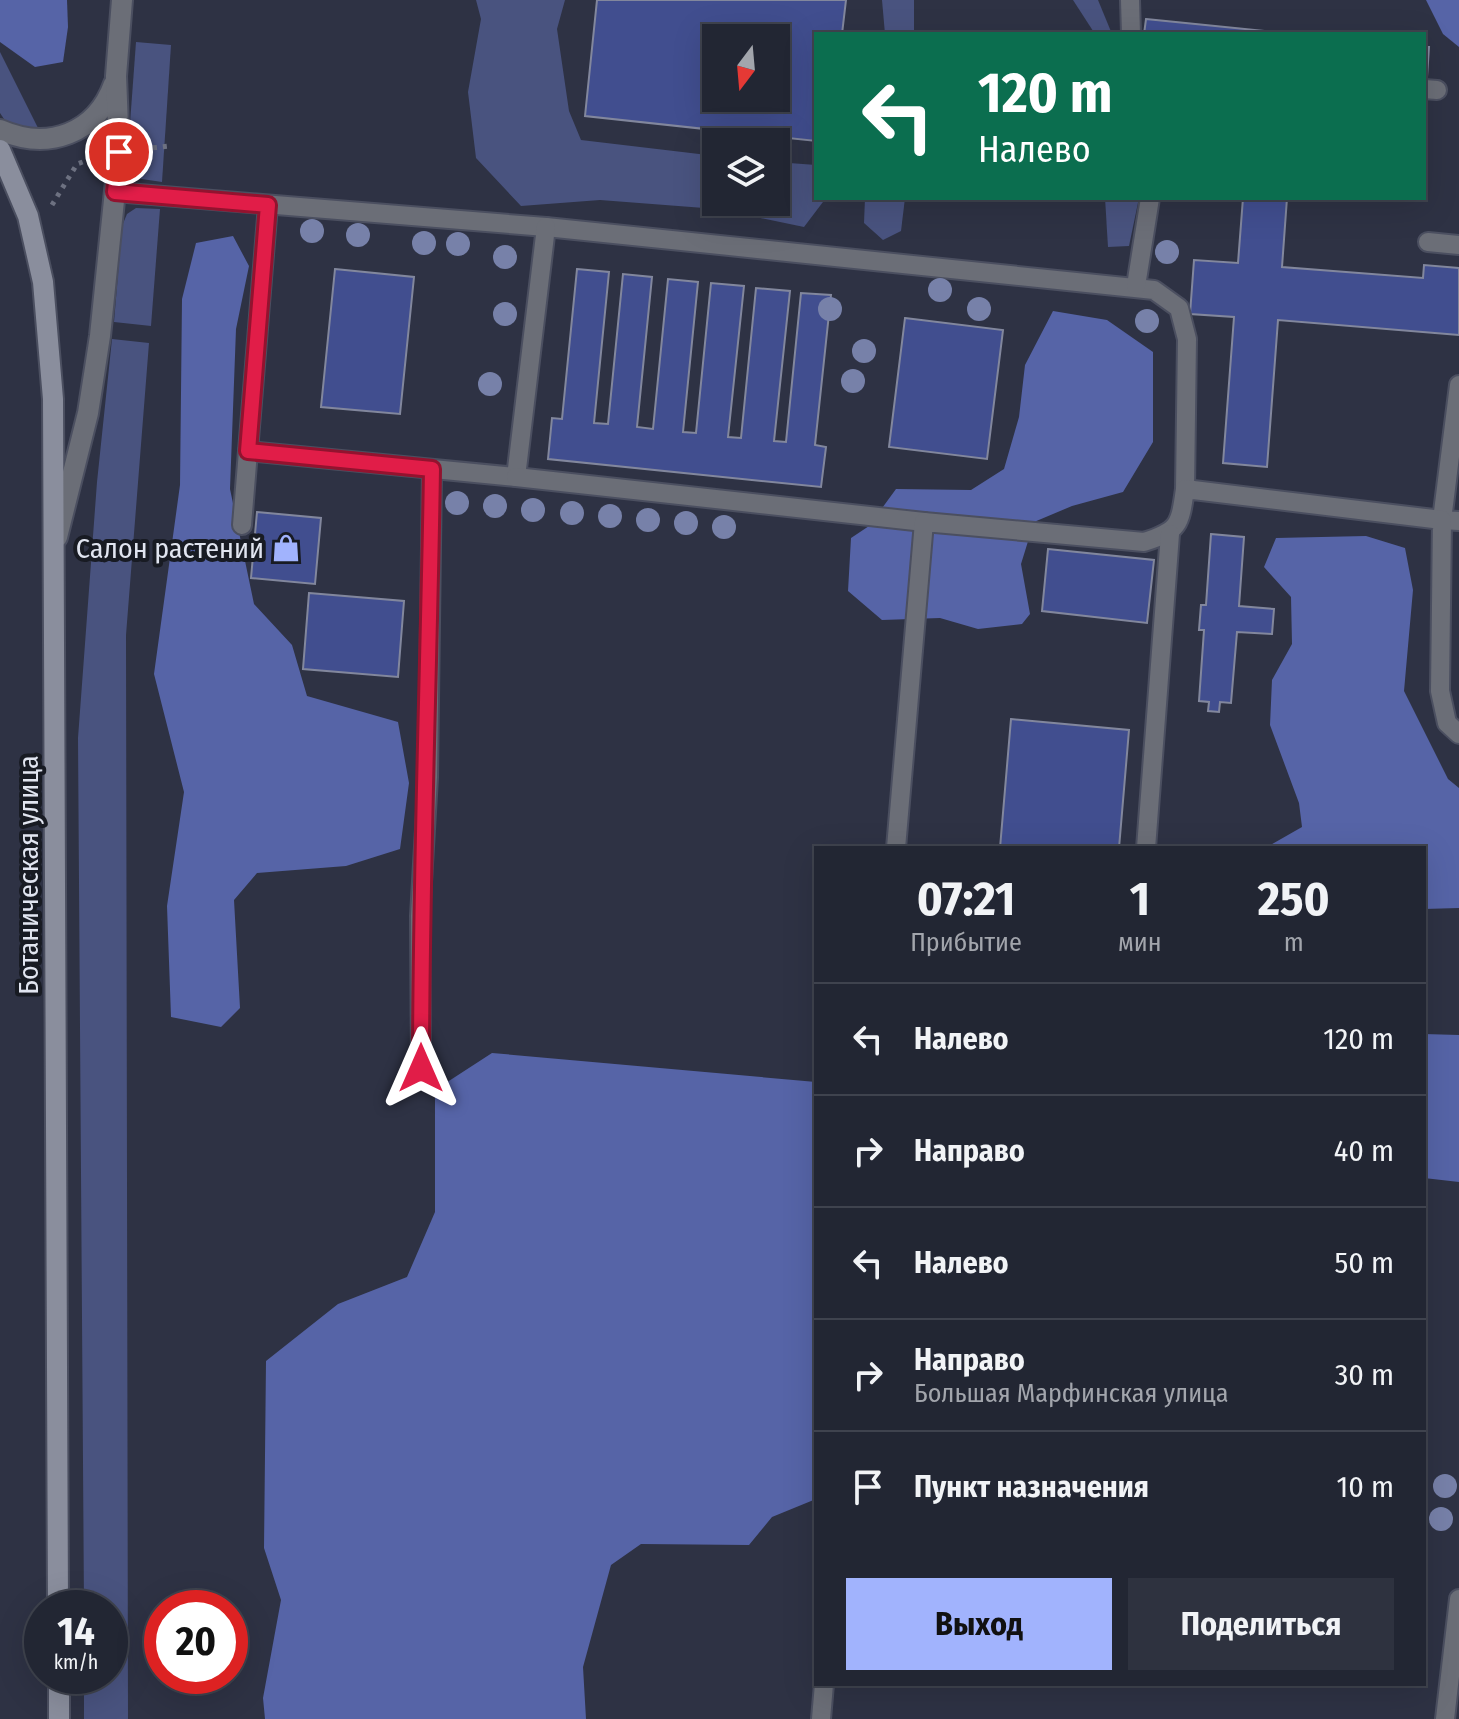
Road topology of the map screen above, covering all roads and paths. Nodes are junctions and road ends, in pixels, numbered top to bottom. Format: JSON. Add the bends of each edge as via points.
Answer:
{"nodes":[{"id":1,"x":122,"y":0,"type":"edge"},
{"id":2,"x":1130,"y":0,"type":"edge"},
{"id":3,"x":1131,"y":32,"type":"edge"},
{"id":4,"x":116,"y":76,"type":"junction"},
{"id":5,"x":0,"y":130,"type":"edge"},
{"id":6,"x":0,"y":150,"type":"edge"},
{"id":7,"x":97,"y":157,"type":"dead end"},
{"id":8,"x":115,"y":192,"type":"junction"},
{"id":9,"x":1150,"y":200,"type":"edge"},
{"id":10,"x":268,"y":205,"type":"junction"},
{"id":11,"x":52,"y":206,"type":"dead end"},
{"id":12,"x":546,"y":227,"type":"junction"},
{"id":13,"x":1428,"y":242,"type":"dead end"},
{"id":14,"x":1459,"y":245,"type":"edge"},
{"id":15,"x":1136,"y":286,"type":"junction"},
{"id":16,"x":1459,"y":385,"type":"edge"},
{"id":17,"x":248,"y":451,"type":"junction"},
{"id":18,"x":432,"y":469,"type":"junction"},
{"id":19,"x":516,"y":477,"type":"junction"},
{"id":20,"x":1185,"y":489,"type":"junction"},
{"id":21,"x":1451,"y":520,"type":"edge"},
{"id":22,"x":924,"y":522,"type":"junction"},
{"id":23,"x":242,"y":525,"type":"dead end"},
{"id":24,"x":1170,"y":534,"type":"junction"},
{"id":25,"x":56,"y":545,"type":"junction"},
{"id":26,"x":1459,"y":734,"type":"edge"},
{"id":27,"x":896,"y":846,"type":"edge"},
{"id":28,"x":1146,"y":846,"type":"edge"},
{"id":29,"x":421,"y":1068,"type":"dead end"},
{"id":30,"x":58,"y":1590,"type":"edge"},
{"id":31,"x":1459,"y":1599,"type":"edge"},
{"id":32,"x":824,"y":1686,"type":"edge"},
{"id":33,"x":59,"y":1694,"type":"edge"},
{"id":34,"x":59,"y":1719,"type":"edge"},
{"id":35,"x":821,"y":1719,"type":"edge"},
{"id":36,"x":1445,"y":1719,"type":"edge"}],
"edges":[{"from":1,"to":4,"type":"street"},
{"from":2,"to":3,"type":"lane"},
{"from":4,"to":5,"type":"street","via":[[107,103],[73,134],[37,141]]},
{"from":4,"to":8,"type":"street"},
{"from":6,"to":25,"type":"main road","name":"Ботаническая улица","via":[[28,216],[43,282],[53,399]]},
{"from":7,"to":11,"type":"path","via":[[77,164]]},
{"from":8,"to":10,"type":"lane"},
{"from":8,"to":25,"type":"street","via":[[88,413]]},
{"from":9,"to":15,"type":"lane"},
{"from":10,"to":12,"type":"lane"},
{"from":10,"to":17,"type":"lane"},
{"from":12,"to":15,"type":"lane"},
{"from":12,"to":19,"type":"lane"},
{"from":13,"to":14,"type":"lane"},
{"from":15,"to":20,"type":"lane","via":[[1154,290],[1179,308],[1185,329]]},
{"from":16,"to":21,"type":"lane"},
{"from":17,"to":18,"type":"lane"},
{"from":17,"to":23,"type":"lane"},
{"from":18,"to":19,"type":"lane"},
{"from":18,"to":29,"type":"lane"},
{"from":19,"to":22,"type":"lane"},
{"from":20,"to":21,"type":"lane"},
{"from":20,"to":24,"type":"lane","via":[[1181,519]]},
{"from":21,"to":26,"type":"lane","via":[[1440,691],[1447,723]]},
{"from":22,"to":24,"type":"lane","via":[[1144,542]]},
{"from":22,"to":27,"type":"lane"},
{"from":24,"to":28,"type":"lane"},
{"from":25,"to":30,"type":"main road","name":"Ботаническая улица"},
{"from":31,"to":36,"type":"lane"},
{"from":32,"to":35,"type":"lane"},
{"from":33,"to":34,"type":"main road"}]}
